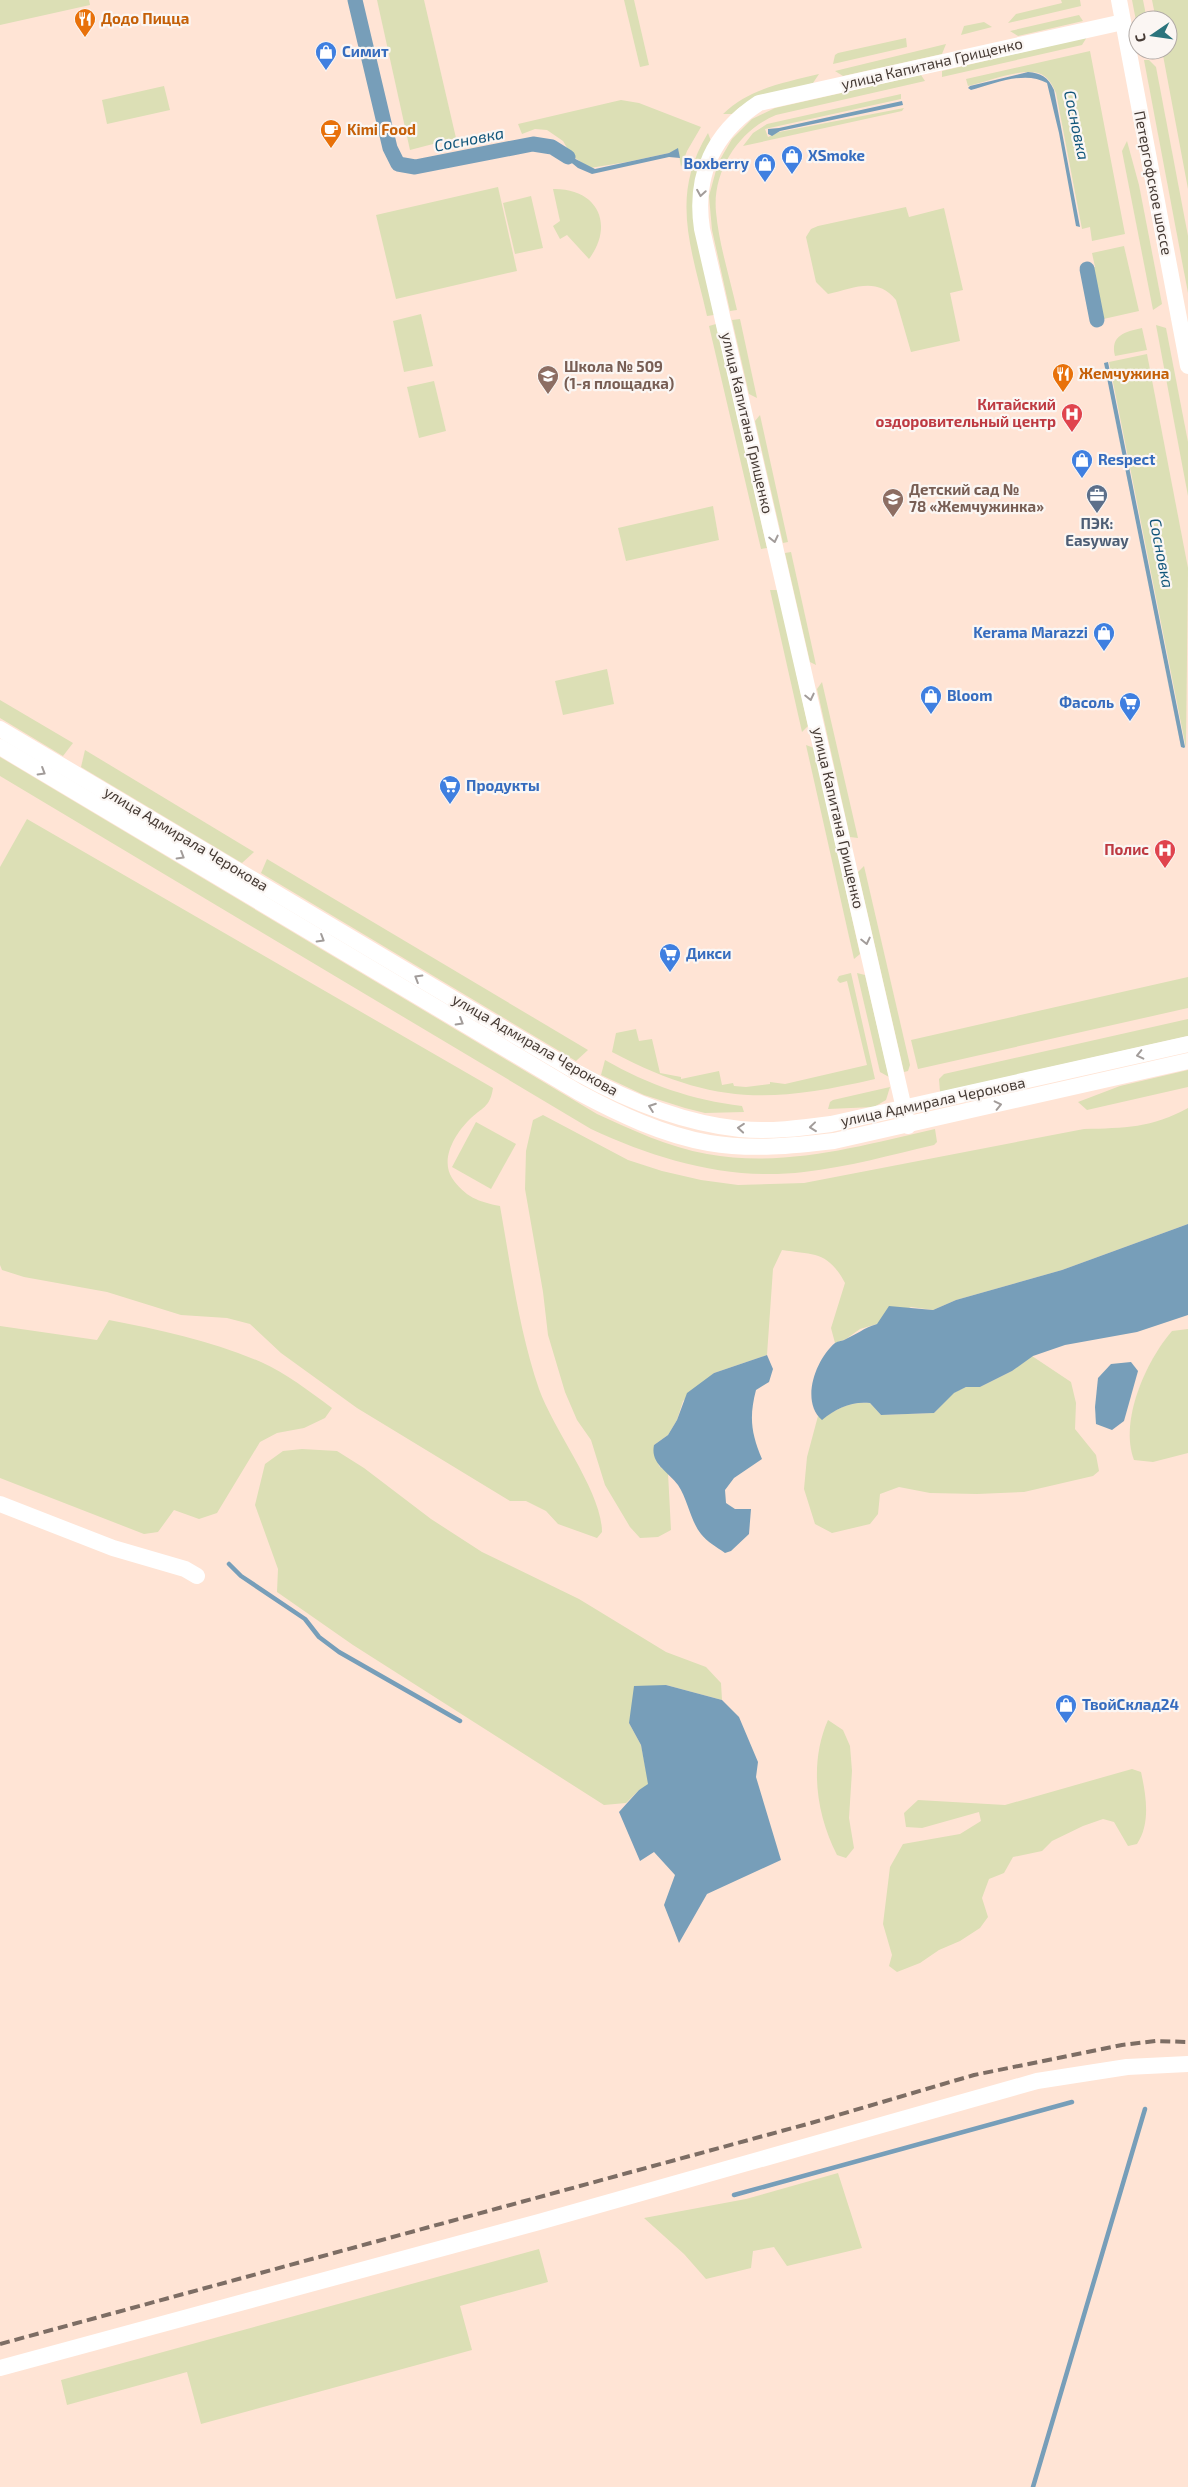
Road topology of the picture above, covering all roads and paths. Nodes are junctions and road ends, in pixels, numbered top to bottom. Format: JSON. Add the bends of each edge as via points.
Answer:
{"nodes":[{"id":1,"x":1119,"y":0,"type":"edge"},
{"id":2,"x":1123,"y":22,"type":"junction"},
{"id":3,"x":1188,"y":366,"type":"edge"},
{"id":4,"x":0,"y":728,"type":"edge"},
{"id":5,"x":0,"y":747,"type":"edge"},
{"id":6,"x":1188,"y":1044,"type":"edge"},
{"id":7,"x":1188,"y":1061,"type":"edge"},
{"id":8,"x":906,"y":1118,"type":"junction"},
{"id":9,"x":0,"y":1504,"type":"edge"},
{"id":10,"x":197,"y":1576,"type":"dead end"},
{"id":11,"x":1188,"y":2064,"type":"edge"},
{"id":12,"x":0,"y":2368,"type":"edge"}],
"edges":[{"from":1,"to":2,"type":"street","name":"Петергофское шоссе"},
{"from":2,"to":3,"type":"street","name":"Петергофское шоссе"},
{"from":2,"to":8,"type":"street","name":"улица Капитана Грищенко","one_way":true,"via":[[758,103],[724,131],[704,176],[700,196],[702,229]]},
{"from":8,"to":4,"type":"street","name":"улица Адмирала Черокова","one_way":true,"via":[[784,1130],[742,1129],[676,1116],[628,1098],[578,1073]]},
{"from":5,"to":8,"type":"street","name":"улица Адмирала Черокова","one_way":true,"via":[[612,1110],[708,1143],[740,1146],[787,1147],[834,1142]]},
{"from":6,"to":8,"type":"street","name":"улица Адмирала Черокова","one_way":true},
{"from":8,"to":7,"type":"street","name":"улица Адмирала Черокова","one_way":true},
{"from":9,"to":10,"type":"street","via":[[113,1548],[185,1569]]},
{"from":11,"to":12,"type":"street","via":[[1127,2067],[1037,2081],[548,2220]]}]}
